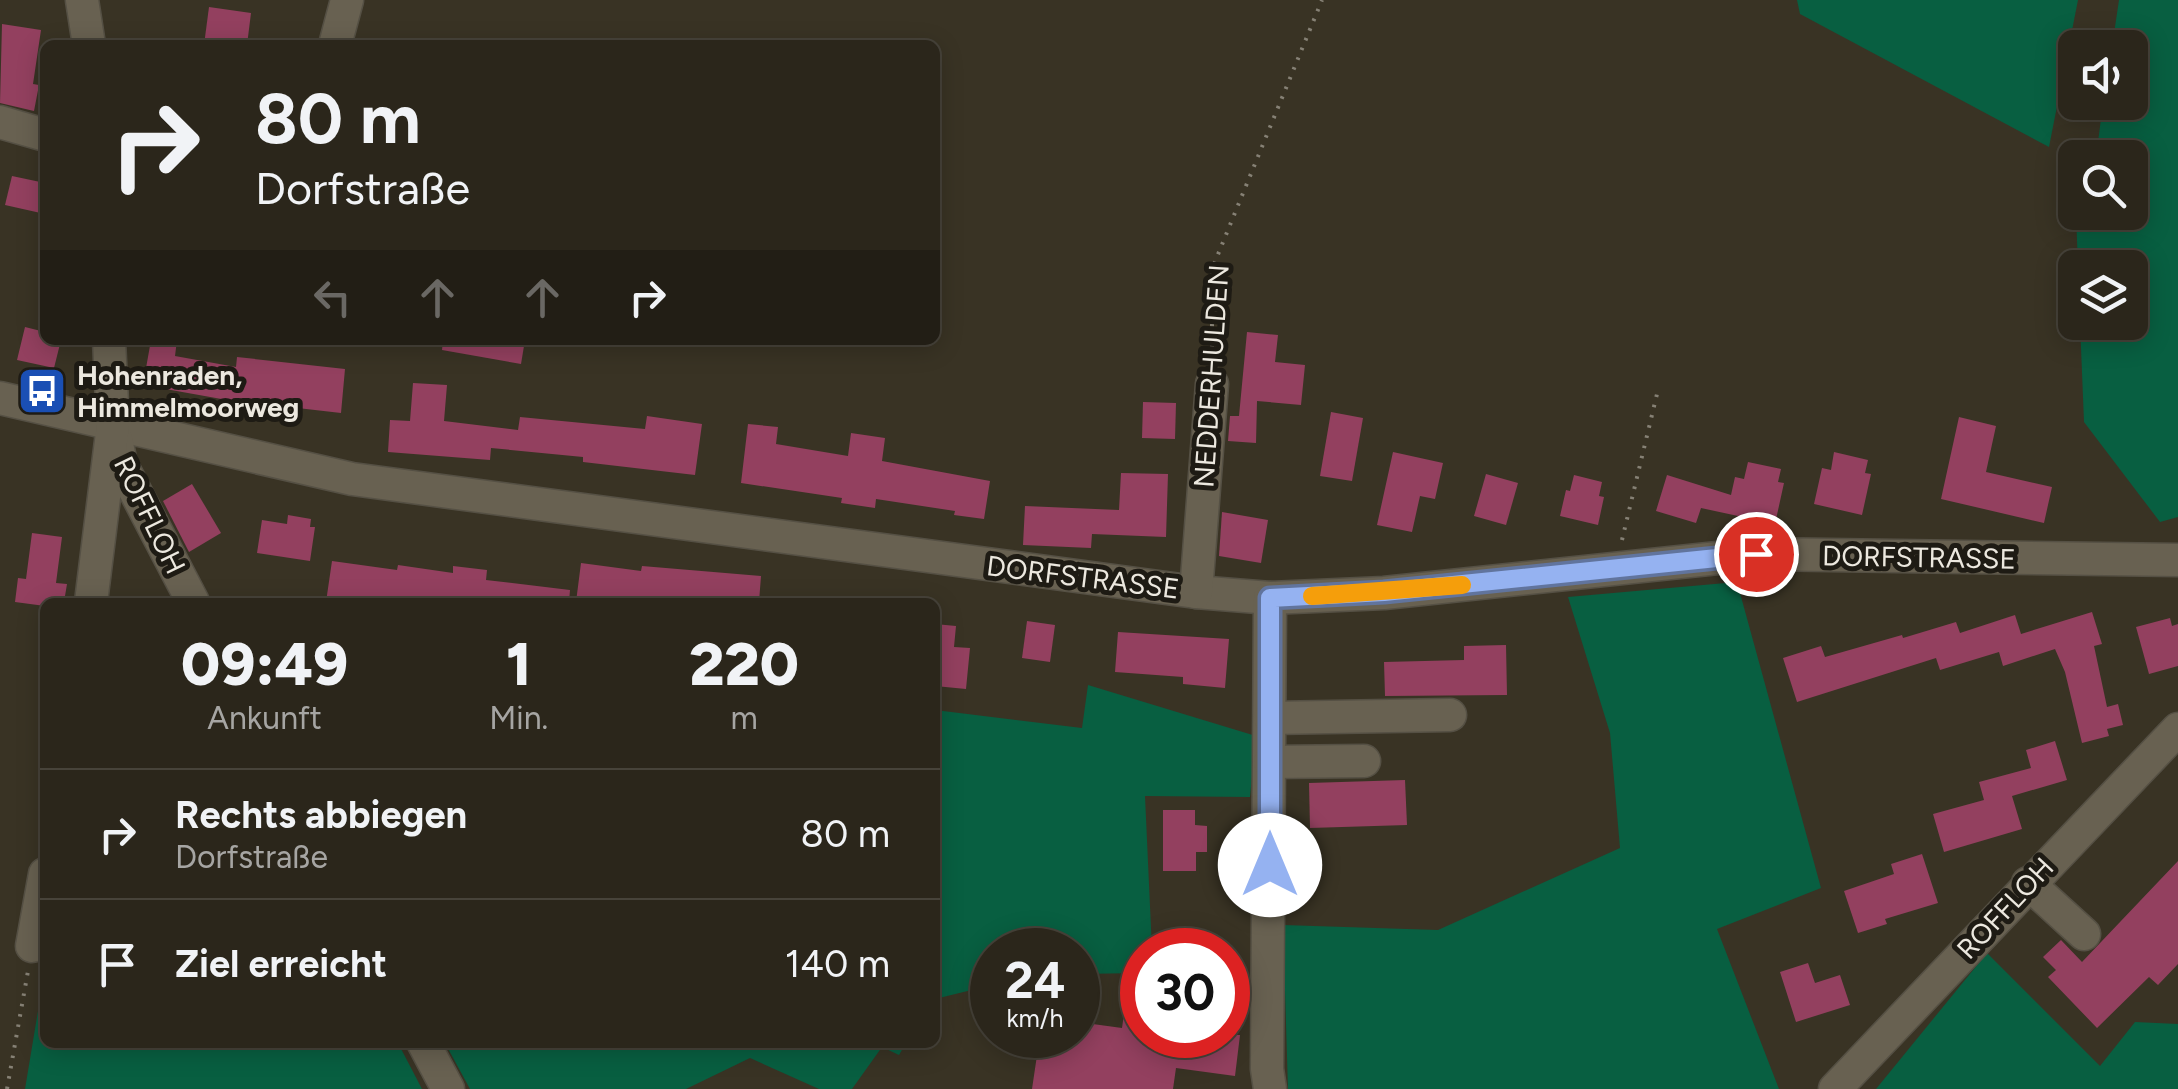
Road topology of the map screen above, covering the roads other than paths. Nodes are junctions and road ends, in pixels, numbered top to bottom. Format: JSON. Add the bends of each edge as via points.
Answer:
{"nodes":[{"id":1,"x":82,"y":0,"type":"edge"},
{"id":2,"x":348,"y":0,"type":"edge"},
{"id":3,"x":88,"y":40,"type":"edge"},
{"id":4,"x":337,"y":40,"type":"edge"},
{"id":5,"x":0,"y":122,"type":"edge"},
{"id":6,"x":40,"y":134,"type":"edge"},
{"id":7,"x":109,"y":345,"type":"edge"},
{"id":8,"x":1212,"y":384,"type":"road end"},
{"id":9,"x":0,"y":398,"type":"edge"},
{"id":10,"x":113,"y":425,"type":"junction"},
{"id":11,"x":2178,"y":560,"type":"edge"},
{"id":12,"x":1196,"y":592,"type":"junction"},
{"id":13,"x":91,"y":598,"type":"edge"},
{"id":14,"x":191,"y":598,"type":"edge"},
{"id":15,"x":1270,"y":598,"type":"junction"},
{"id":16,"x":1450,"y":715,"type":"dead end"},
{"id":17,"x":1270,"y":718,"type":"junction"},
{"id":18,"x":2178,"y":729,"type":"edge"},
{"id":19,"x":1364,"y":761,"type":"dead end"},
{"id":20,"x":1270,"y":762,"type":"junction"},
{"id":21,"x":2028,"y":883,"type":"junction"},
{"id":22,"x":40,"y":902,"type":"edge"},
{"id":23,"x":2084,"y":934,"type":"dead end"},
{"id":24,"x":32,"y":946,"type":"road end"},
{"id":25,"x":426,"y":1048,"type":"edge"},
{"id":26,"x":448,"y":1089,"type":"edge"},
{"id":27,"x":1270,"y":1089,"type":"edge"},
{"id":28,"x":1834,"y":1089,"type":"edge"}],
"edges":[{"from":1,"to":3,"type":"street"},
{"from":2,"to":4,"type":"street"},
{"from":5,"to":6,"type":"street"},
{"from":7,"to":10,"type":"street"},
{"from":8,"to":12,"type":"street","name":"NEDDERHULDEN"},
{"from":9,"to":10,"type":"street","name":"DORFSTRASSE"},
{"from":10,"to":12,"type":"street","name":"DORFSTRASSE","via":[[352,479]]},
{"from":10,"to":13,"type":"street"},
{"from":10,"to":14,"type":"street","name":"ROFFLOH","via":[[120,464]]},
{"from":11,"to":15,"type":"street","name":"DORFSTRASSE","via":[[1756,554]]},
{"from":12,"to":15,"type":"street","name":"DORFSTRASSE"},
{"from":15,"to":17,"type":"street"},
{"from":16,"to":17,"type":"street"},
{"from":17,"to":20,"type":"street"},
{"from":18,"to":21,"type":"street","name":"ROFFLOH"},
{"from":19,"to":20,"type":"street"},
{"from":20,"to":27,"type":"street"},
{"from":21,"to":23,"type":"street"},
{"from":21,"to":28,"type":"street","name":"ROFFLOH"},
{"from":22,"to":24,"type":"street"},
{"from":25,"to":26,"type":"street"}]}
